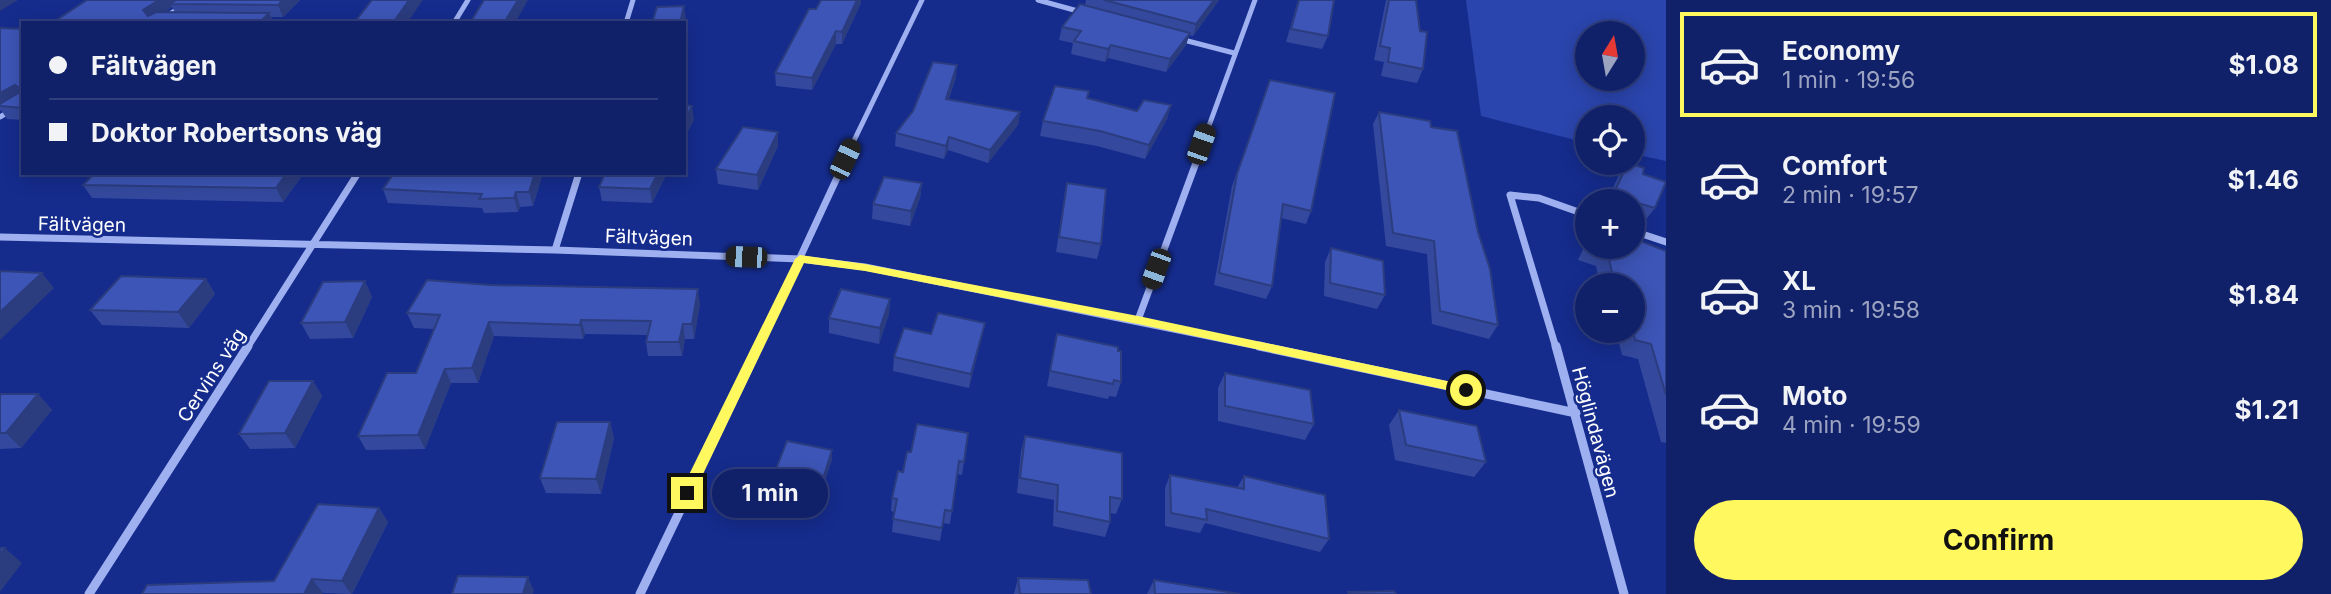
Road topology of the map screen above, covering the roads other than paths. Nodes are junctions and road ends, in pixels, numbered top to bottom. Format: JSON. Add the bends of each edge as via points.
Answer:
{"nodes":[{"id":1,"x":192,"y":0,"type":"edge"},
{"id":2,"x":468,"y":0,"type":"edge"},
{"id":3,"x":633,"y":0,"type":"edge"},
{"id":4,"x":922,"y":0,"type":"edge"},
{"id":5,"x":1038,"y":0,"type":"edge"},
{"id":6,"x":1255,"y":0,"type":"edge"},
{"id":7,"x":1090,"y":14,"type":"edge"},
{"id":8,"x":173,"y":20,"type":"edge"},
{"id":9,"x":255,"y":20,"type":"edge"},
{"id":10,"x":283,"y":20,"type":"dead end"},
{"id":11,"x":159,"y":21,"type":"edge"},
{"id":12,"x":165,"y":21,"type":"edge"},
{"id":13,"x":455,"y":21,"type":"edge"},
{"id":14,"x":627,"y":21,"type":"edge"},
{"id":15,"x":1168,"y":36,"type":"edge"},
{"id":16,"x":1234,"y":53,"type":"junction"},
{"id":17,"x":21,"y":104,"type":"edge"},
{"id":18,"x":0,"y":117,"type":"edge"},
{"id":19,"x":357,"y":175,"type":"edge"},
{"id":20,"x":578,"y":175,"type":"edge"},
{"id":21,"x":1575,"y":211,"type":"edge"},
{"id":22,"x":1645,"y":235,"type":"edge"},
{"id":23,"x":0,"y":237,"type":"edge"},
{"id":24,"x":1666,"y":242,"type":"edge"},
{"id":25,"x":313,"y":245,"type":"junction"},
{"id":26,"x":555,"y":250,"type":"junction"},
{"id":27,"x":800,"y":259,"type":"junction"},
{"id":28,"x":1138,"y":320,"type":"junction"},
{"id":29,"x":1576,"y":413,"type":"junction"},
{"id":30,"x":89,"y":594,"type":"edge"},
{"id":31,"x":640,"y":594,"type":"edge"},
{"id":32,"x":1624,"y":594,"type":"edge"}],
"edges":[{"from":1,"to":11,"type":"street"},
{"from":2,"to":13,"type":"street"},
{"from":3,"to":14,"type":"street"},
{"from":4,"to":27,"type":"street"},
{"from":5,"to":7,"type":"street"},
{"from":6,"to":16,"type":"street"},
{"from":8,"to":12,"type":"lane"},
{"from":9,"to":10,"type":"lane"},
{"from":15,"to":16,"type":"street"},
{"from":16,"to":28,"type":"street"},
{"from":17,"to":18,"type":"street"},
{"from":19,"to":25,"type":"street","name":"Cervins väg"},
{"from":20,"to":26,"type":"street"},
{"from":21,"to":29,"type":"street","name":"Höglindavägen","via":[[1539,198],[1510,195]]},
{"from":22,"to":24,"type":"street"},
{"from":23,"to":25,"type":"street","name":"Fältvägen"},
{"from":25,"to":26,"type":"street","name":"Fältvägen"},
{"from":25,"to":30,"type":"street","name":"Cervins väg"},
{"from":26,"to":27,"type":"street","name":"Fältvägen"},
{"from":27,"to":28,"type":"street","name":"Fältvägen","via":[[865,267]]},
{"from":27,"to":31,"type":"street"},
{"from":28,"to":29,"type":"street","name":"Fältvägen"},
{"from":29,"to":32,"type":"street","name":"Höglindavägen"}]}
